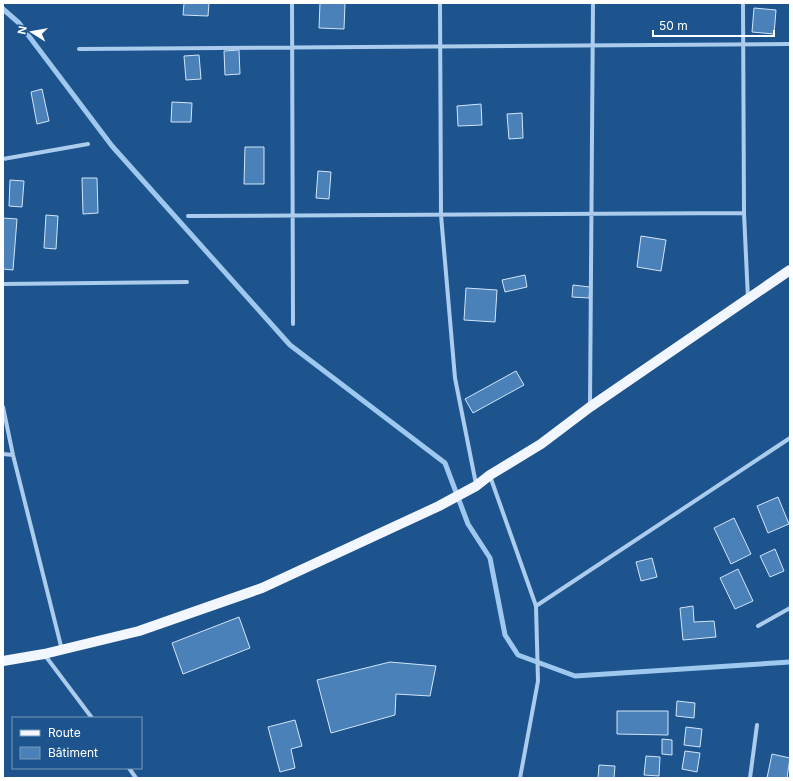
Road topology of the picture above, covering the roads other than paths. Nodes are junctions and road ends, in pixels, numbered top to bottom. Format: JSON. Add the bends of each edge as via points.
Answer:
{"nodes":[{"id":1,"x":292,"y":3,"type":"edge"},
{"id":2,"x":440,"y":3,"type":"edge"},
{"id":3,"x":593,"y":3,"type":"edge"},
{"id":4,"x":743,"y":3,"type":"edge"},
{"id":5,"x":743,"y":44,"type":"junction"},
{"id":6,"x":790,"y":44,"type":"edge"},
{"id":7,"x":593,"y":45,"type":"junction"},
{"id":8,"x":441,"y":46,"type":"junction"},
{"id":9,"x":292,"y":48,"type":"junction"},
{"id":10,"x":79,"y":49,"type":"dead end"},
{"id":11,"x":88,"y":144,"type":"dead end"},
{"id":12,"x":3,"y":159,"type":"edge"},
{"id":13,"x":744,"y":213,"type":"junction"},
{"id":14,"x":592,"y":214,"type":"junction"},
{"id":15,"x":441,"y":215,"type":"junction"},
{"id":16,"x":188,"y":216,"type":"dead end"},
{"id":17,"x":293,"y":216,"type":"junction"},
{"id":18,"x":790,"y":270,"type":"edge"},
{"id":19,"x":188,"y":282,"type":"dead end"},
{"id":20,"x":3,"y":284,"type":"edge"},
{"id":21,"x":748,"y":299,"type":"junction"},
{"id":22,"x":293,"y":324,"type":"dead end"},
{"id":23,"x":3,"y":407,"type":"edge"},
{"id":24,"x":590,"y":407,"type":"junction"},
{"id":25,"x":790,"y":438,"type":"edge"},
{"id":26,"x":3,"y":454,"type":"edge"},
{"id":27,"x":13,"y":455,"type":"junction"},
{"id":28,"x":490,"y":476,"type":"junction"},
{"id":29,"x":476,"y":486,"type":"junction"},
{"id":30,"x":536,"y":606,"type":"junction"},
{"id":31,"x":790,"y":608,"type":"edge"},
{"id":32,"x":758,"y":626,"type":"dead end"},
{"id":33,"x":62,"y":650,"type":"junction"},
{"id":34,"x":44,"y":654,"type":"junction"},
{"id":35,"x":3,"y":661,"type":"edge"},
{"id":36,"x":91,"y":717,"type":"edge"},
{"id":37,"x":756,"y":725,"type":"dead end"},
{"id":38,"x":129,"y":769,"type":"edge"},
{"id":39,"x":136,"y":778,"type":"edge"},
{"id":40,"x":520,"y":778,"type":"edge"},
{"id":41,"x":750,"y":778,"type":"edge"}],
"edges":[{"from":1,"to":9,"type":"street"},
{"from":2,"to":8,"type":"street"},
{"from":3,"to":7,"type":"street"},
{"from":4,"to":5,"type":"street"},
{"from":5,"to":6,"type":"street"},
{"from":5,"to":7,"type":"street"},
{"from":5,"to":13,"type":"street"},
{"from":7,"to":8,"type":"street"},
{"from":7,"to":14,"type":"street"},
{"from":8,"to":9,"type":"street"},
{"from":8,"to":15,"type":"street"},
{"from":9,"to":10,"type":"street"},
{"from":9,"to":17,"type":"street"},
{"from":11,"to":12,"type":"street"},
{"from":13,"to":14,"type":"street"},
{"from":13,"to":21,"type":"street"},
{"from":14,"to":15,"type":"street"},
{"from":14,"to":24,"type":"street"},
{"from":15,"to":17,"type":"street"},
{"from":15,"to":29,"type":"street","via":[[455,378]]},
{"from":16,"to":17,"type":"street"},
{"from":17,"to":22,"type":"street"},
{"from":18,"to":21,"type":"main road"},
{"from":19,"to":20,"type":"street"},
{"from":21,"to":24,"type":"main road"},
{"from":23,"to":27,"type":"street"},
{"from":24,"to":28,"type":"main road","via":[[542,444]]},
{"from":25,"to":30,"type":"street"},
{"from":26,"to":27,"type":"street"},
{"from":27,"to":33,"type":"street"},
{"from":28,"to":29,"type":"main road"},
{"from":28,"to":30,"type":"street"},
{"from":29,"to":33,"type":"main road","via":[[262,588],[139,631]]},
{"from":30,"to":40,"type":"street","via":[[538,681]]},
{"from":31,"to":32,"type":"street"},
{"from":33,"to":34,"type":"main road"},
{"from":34,"to":35,"type":"main road"},
{"from":34,"to":36,"type":"street"},
{"from":37,"to":41,"type":"street"},
{"from":38,"to":39,"type":"street"}]}
